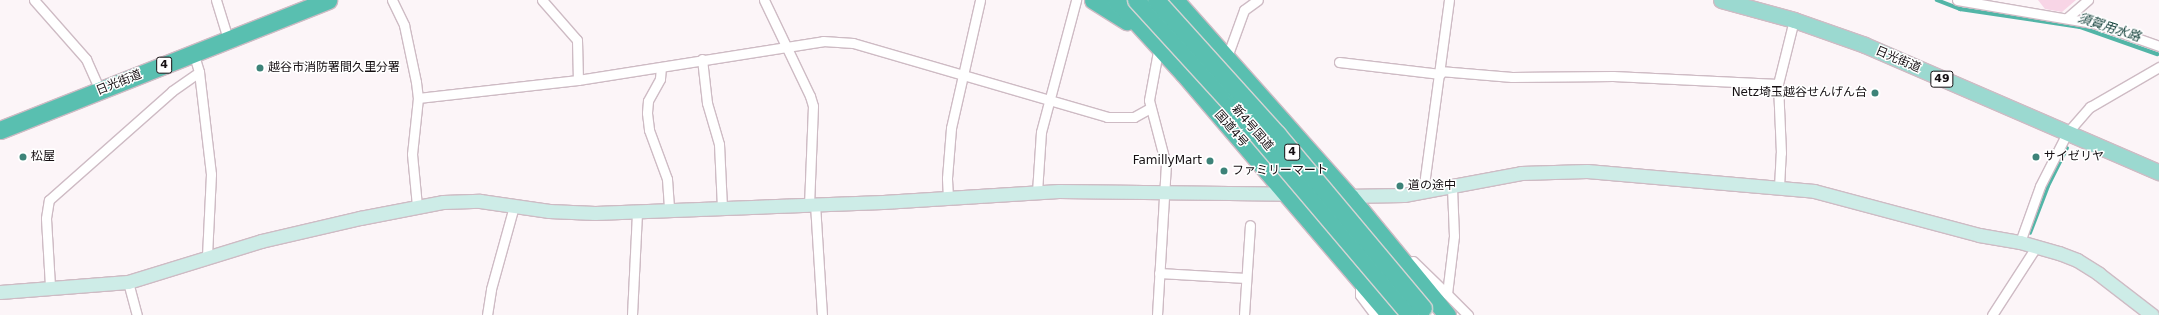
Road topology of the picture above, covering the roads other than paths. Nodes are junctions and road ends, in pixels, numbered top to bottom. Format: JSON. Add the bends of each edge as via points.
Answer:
{"nodes":[{"id":1,"x":34,"y":0,"type":"edge"},
{"id":2,"x":216,"y":0,"type":"edge"},
{"id":3,"x":328,"y":0,"type":"edge"},
{"id":4,"x":392,"y":0,"type":"edge"},
{"id":5,"x":542,"y":0,"type":"edge"},
{"id":6,"x":764,"y":0,"type":"edge"},
{"id":7,"x":980,"y":0,"type":"edge"},
{"id":8,"x":1076,"y":0,"type":"edge"},
{"id":9,"x":1093,"y":0,"type":"edge"},
{"id":10,"x":1116,"y":0,"type":"edge"},
{"id":11,"x":1136,"y":0,"type":"edge"},
{"id":12,"x":1156,"y":0,"type":"edge"},
{"id":13,"x":1175,"y":0,"type":"edge"},
{"id":14,"x":1258,"y":0,"type":"edge"},
{"id":15,"x":1449,"y":0,"type":"edge"},
{"id":16,"x":1721,"y":0,"type":"edge"},
{"id":17,"x":1957,"y":0,"type":"edge"},
{"id":18,"x":2088,"y":0,"type":"edge"},
{"id":19,"x":1750,"y":3,"type":"edge"},
{"id":20,"x":2067,"y":18,"type":"junction"},
{"id":21,"x":1794,"y":20,"type":"junction"},
{"id":22,"x":228,"y":39,"type":"junction"},
{"id":23,"x":1154,"y":41,"type":"junction"},
{"id":24,"x":2159,"y":46,"type":"edge"},
{"id":25,"x":785,"y":48,"type":"junction"},
{"id":26,"x":193,"y":52,"type":"junction"},
{"id":27,"x":1227,"y":57,"type":"junction"},
{"id":28,"x":702,"y":60,"type":"junction"},
{"id":29,"x":1339,"y":62,"type":"dead end"},
{"id":30,"x":661,"y":67,"type":"junction"},
{"id":31,"x":2159,"y":67,"type":"edge"},
{"id":32,"x":199,"y":72,"type":"junction"},
{"id":33,"x":1440,"y":73,"type":"junction"},
{"id":34,"x":963,"y":74,"type":"junction"},
{"id":35,"x":578,"y":80,"type":"junction"},
{"id":36,"x":1778,"y":84,"type":"junction"},
{"id":37,"x":100,"y":90,"type":"junction"},
{"id":38,"x":418,"y":98,"type":"junction"},
{"id":39,"x":1050,"y":100,"type":"junction"},
{"id":40,"x":1150,"y":108,"type":"junction"},
{"id":41,"x":0,"y":130,"type":"edge"},
{"id":42,"x":2067,"y":132,"type":"junction"},
{"id":43,"x":2159,"y":172,"type":"edge"},
{"id":44,"x":1779,"y":187,"type":"junction"},
{"id":45,"x":1452,"y":188,"type":"junction"},
{"id":46,"x":1165,"y":191,"type":"junction"},
{"id":47,"x":1037,"y":192,"type":"junction"},
{"id":48,"x":1423,"y":192,"type":"junction"},
{"id":49,"x":1286,"y":194,"type":"junction"},
{"id":50,"x":1350,"y":197,"type":"junction"},
{"id":51,"x":948,"y":198,"type":"junction"},
{"id":52,"x":812,"y":204,"type":"junction"},
{"id":53,"x":417,"y":206,"type":"junction"},
{"id":54,"x":514,"y":206,"type":"junction"},
{"id":55,"x":722,"y":208,"type":"junction"},
{"id":56,"x":669,"y":210,"type":"junction"},
{"id":57,"x":637,"y":211,"type":"junction"},
{"id":58,"x":1250,"y":225,"type":"dead end"},
{"id":59,"x":2020,"y":242,"type":"junction"},
{"id":60,"x":1388,"y":243,"type":"junction"},
{"id":61,"x":2036,"y":247,"type":"junction"},
{"id":62,"x":207,"y":256,"type":"junction"},
{"id":63,"x":1159,"y":273,"type":"junction"},
{"id":64,"x":1246,"y":278,"type":"junction"},
{"id":65,"x":1360,"y":278,"type":"junction"},
{"id":66,"x":128,"y":282,"type":"junction"},
{"id":67,"x":50,"y":286,"type":"junction"},
{"id":68,"x":0,"y":292,"type":"edge"},
{"id":69,"x":1447,"y":294,"type":"junction"},
{"id":70,"x":1420,"y":312,"type":"edge"},
{"id":71,"x":137,"y":315,"type":"edge"},
{"id":72,"x":487,"y":315,"type":"edge"},
{"id":73,"x":632,"y":315,"type":"edge"},
{"id":74,"x":822,"y":315,"type":"edge"},
{"id":75,"x":1157,"y":315,"type":"edge"},
{"id":76,"x":1244,"y":315,"type":"edge"},
{"id":77,"x":1375,"y":315,"type":"edge"},
{"id":78,"x":1390,"y":315,"type":"edge"},
{"id":79,"x":1447,"y":315,"type":"edge"},
{"id":80,"x":1468,"y":315,"type":"edge"},
{"id":81,"x":1992,"y":315,"type":"edge"},
{"id":82,"x":2152,"y":315,"type":"edge"}],
"edges":[{"from":1,"to":37,"type":"street","via":[[86,59]]},
{"from":2,"to":22,"type":"street"},
{"from":3,"to":22,"type":"highway","name":"日光街道","number":"4"},
{"from":4,"to":38,"type":"street","via":[[401,18],[410,48]]},
{"from":5,"to":35,"type":"street","via":[[577,40]]},
{"from":6,"to":25,"type":"street"},
{"from":7,"to":34,"type":"street"},
{"from":8,"to":39,"type":"street"},
{"from":9,"to":23,"type":"highway"},
{"from":10,"to":23,"type":"highway","name":"国道4号"},
{"from":11,"to":70,"type":"highway","name":"新4号国道","number":"4","bridge":true},
{"from":12,"to":70,"type":"highway","name":"新4号国道","number":"4","bridge":true,"via":[[1277,134]]},
{"from":13,"to":27,"type":"highway","number":"4"},
{"from":14,"to":27,"type":"street","via":[[1244,10]]},
{"from":15,"to":33,"type":"street"},
{"from":16,"to":19,"type":"main road","name":"日光街道","number":"49"},
{"from":17,"to":20,"type":"street"},
{"from":18,"to":20,"type":"street"},
{"from":19,"to":21,"type":"main road","name":"日光街道","number":"49"},
{"from":20,"to":24,"type":"street","via":[[2097,24]]},
{"from":21,"to":36,"type":"street"},
{"from":21,"to":42,"type":"main road","name":"日光街道","number":"49","via":[[1865,45]]},
{"from":22,"to":26,"type":"highway","name":"日光街道","number":"4"},
{"from":23,"to":40,"type":"street"},
{"from":23,"to":49,"type":"highway","name":"国道4号"},
{"from":25,"to":28,"type":"street"},
{"from":25,"to":34,"type":"street","via":[[824,41],[853,43]]},
{"from":25,"to":52,"type":"street","via":[[813,106]]},
{"from":26,"to":32,"type":"street"},
{"from":26,"to":37,"type":"highway","name":"日光街道","number":"4"},
{"from":27,"to":50,"type":"highway","number":"4"},
{"from":28,"to":30,"type":"street"},
{"from":28,"to":55,"type":"street","via":[[707,103],[719,144]]},
{"from":29,"to":33,"type":"street"},
{"from":30,"to":35,"type":"street"},
{"from":30,"to":56,"type":"street","via":[[660,79],[648,101],[647,113],[649,130],[667,179]]},
{"from":31,"to":42,"type":"street","via":[[2090,107]]},
{"from":32,"to":62,"type":"street","via":[[211,174]]},
{"from":32,"to":67,"type":"street","via":[[172,91],[49,200],[46,218]]},
{"from":33,"to":36,"type":"street","via":[[1512,77],[1613,76]]},
{"from":33,"to":48,"type":"street"},
{"from":34,"to":39,"type":"street"},
{"from":34,"to":51,"type":"street","via":[[950,134]]},
{"from":35,"to":38,"type":"street"},
{"from":36,"to":44,"type":"street","via":[[1781,153]]},
{"from":37,"to":41,"type":"highway","name":"日光街道","number":"4"},
{"from":38,"to":53,"type":"street","via":[[412,154]]},
{"from":39,"to":40,"type":"street","via":[[1119,119],[1139,115]]},
{"from":39,"to":47,"type":"street","via":[[1041,132]]},
{"from":40,"to":46,"type":"street","via":[[1166,165]]},
{"from":42,"to":43,"type":"main road","name":"日光街道","number":"49"},
{"from":42,"to":59,"type":"street","via":[[2040,186]]},
{"from":44,"to":45,"type":"street","via":[[1587,171],[1521,173],[1480,179]]},
{"from":44,"to":59,"type":"street","via":[[1837,196],[1965,232]]},
{"from":45,"to":48,"type":"street"},
{"from":45,"to":69,"type":"street","via":[[1454,236]]},
{"from":46,"to":47,"type":"street"},
{"from":46,"to":49,"type":"street"},
{"from":46,"to":63,"type":"street"},
{"from":47,"to":51,"type":"street"},
{"from":48,"to":50,"type":"street"},
{"from":49,"to":50,"type":"street"},
{"from":49,"to":65,"type":"highway","name":"国道4号"},
{"from":50,"to":60,"type":"highway","number":"4"},
{"from":51,"to":52,"type":"street"},
{"from":52,"to":55,"type":"street"},
{"from":52,"to":74,"type":"street"},
{"from":53,"to":54,"type":"street","via":[[463,201]]},
{"from":53,"to":62,"type":"street","via":[[261,241]]},
{"from":54,"to":57,"type":"street","via":[[549,212]]},
{"from":54,"to":72,"type":"street","via":[[491,289]]},
{"from":55,"to":56,"type":"street"},
{"from":56,"to":57,"type":"street"},
{"from":57,"to":73,"type":"street"},
{"from":58,"to":64,"type":"street"},
{"from":59,"to":61,"type":"street"},
{"from":60,"to":69,"type":"street","via":[[1396,243]]},
{"from":60,"to":79,"type":"highway","number":"4"},
{"from":61,"to":81,"type":"street"},
{"from":61,"to":82,"type":"street","via":[[2077,260],[2121,289]]},
{"from":62,"to":66,"type":"street"},
{"from":63,"to":64,"type":"street"},
{"from":63,"to":75,"type":"street"},
{"from":64,"to":76,"type":"street"},
{"from":65,"to":77,"type":"street","via":[[1360,295]]},
{"from":65,"to":78,"type":"highway","name":"国道4号"},
{"from":66,"to":67,"type":"street","via":[[78,287]]},
{"from":66,"to":71,"type":"street"},
{"from":67,"to":68,"type":"street"},
{"from":69,"to":80,"type":"street"}]}
